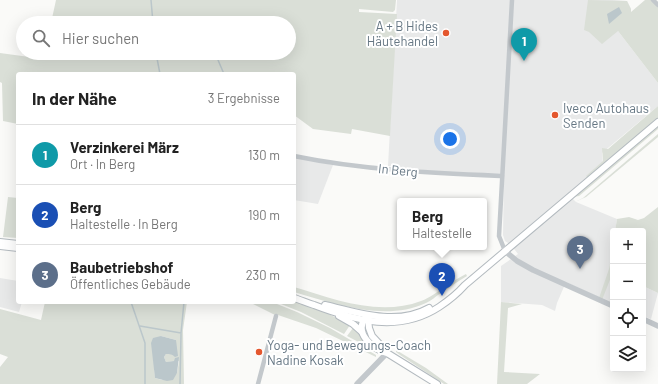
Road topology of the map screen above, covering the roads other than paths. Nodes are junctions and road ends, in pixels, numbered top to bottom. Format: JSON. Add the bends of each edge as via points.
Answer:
{"nodes":[{"id":1,"x":512,"y":0,"type":"edge"},
{"id":2,"x":653,"y":0,"type":"edge"},
{"id":3,"x":658,"y":5,"type":"edge"},
{"id":4,"x":658,"y":122,"type":"edge"},
{"id":5,"x":296,"y":156,"type":"edge"},
{"id":6,"x":502,"y":176,"type":"junction"},
{"id":7,"x":0,"y":242,"type":"edge"},
{"id":8,"x":16,"y":244,"type":"edge"},
{"id":9,"x":0,"y":246,"type":"edge"},
{"id":10,"x":16,"y":248,"type":"edge"},
{"id":11,"x":505,"y":251,"type":"junction"},
{"id":12,"x":296,"y":298,"type":"edge"},
{"id":13,"x":302,"y":300,"type":"junction"},
{"id":14,"x":610,"y":305,"type":"edge"},
{"id":15,"x":327,"y":309,"type":"junction"},
{"id":16,"x":276,"y":316,"type":"dead end"},
{"id":17,"x":367,"y":319,"type":"junction"},
{"id":18,"x":646,"y":321,"type":"edge"},
{"id":19,"x":658,"y":326,"type":"edge"},
{"id":20,"x":362,"y":332,"type":"junction"},
{"id":21,"x":387,"y":353,"type":"junction"},
{"id":22,"x":258,"y":384,"type":"edge"},
{"id":23,"x":357,"y":384,"type":"edge"},
{"id":24,"x":438,"y":384,"type":"edge"}],
"edges":[{"from":1,"to":6,"type":"street"},
{"from":2,"to":3,"type":"street"},
{"from":4,"to":11,"type":"main road"},
{"from":5,"to":6,"type":"street","name":"In Berg","via":[[328,163],[437,174]]},
{"from":6,"to":11,"type":"street","via":[[499,236]]},
{"from":7,"to":8,"type":"main road"},
{"from":9,"to":10,"type":"main road"},
{"from":11,"to":14,"type":"street","via":[[533,270]]},
{"from":11,"to":17,"type":"main road","via":[[460,292],[423,316],[380,323]]},
{"from":12,"to":13,"type":"main road"},
{"from":13,"to":15,"type":"main road"},
{"from":13,"to":17,"type":"main road"},
{"from":15,"to":17,"type":"main road"},
{"from":15,"to":20,"type":"main road"},
{"from":16,"to":22,"type":"street"},
{"from":17,"to":20,"type":"main road","via":[[361,327]]},
{"from":17,"to":21,"type":"main road","via":[[372,336]]},
{"from":18,"to":19,"type":"street"},
{"from":20,"to":21,"type":"main road","via":[[372,346]]},
{"from":21,"to":23,"type":"street"},
{"from":21,"to":24,"type":"main road"}]}
